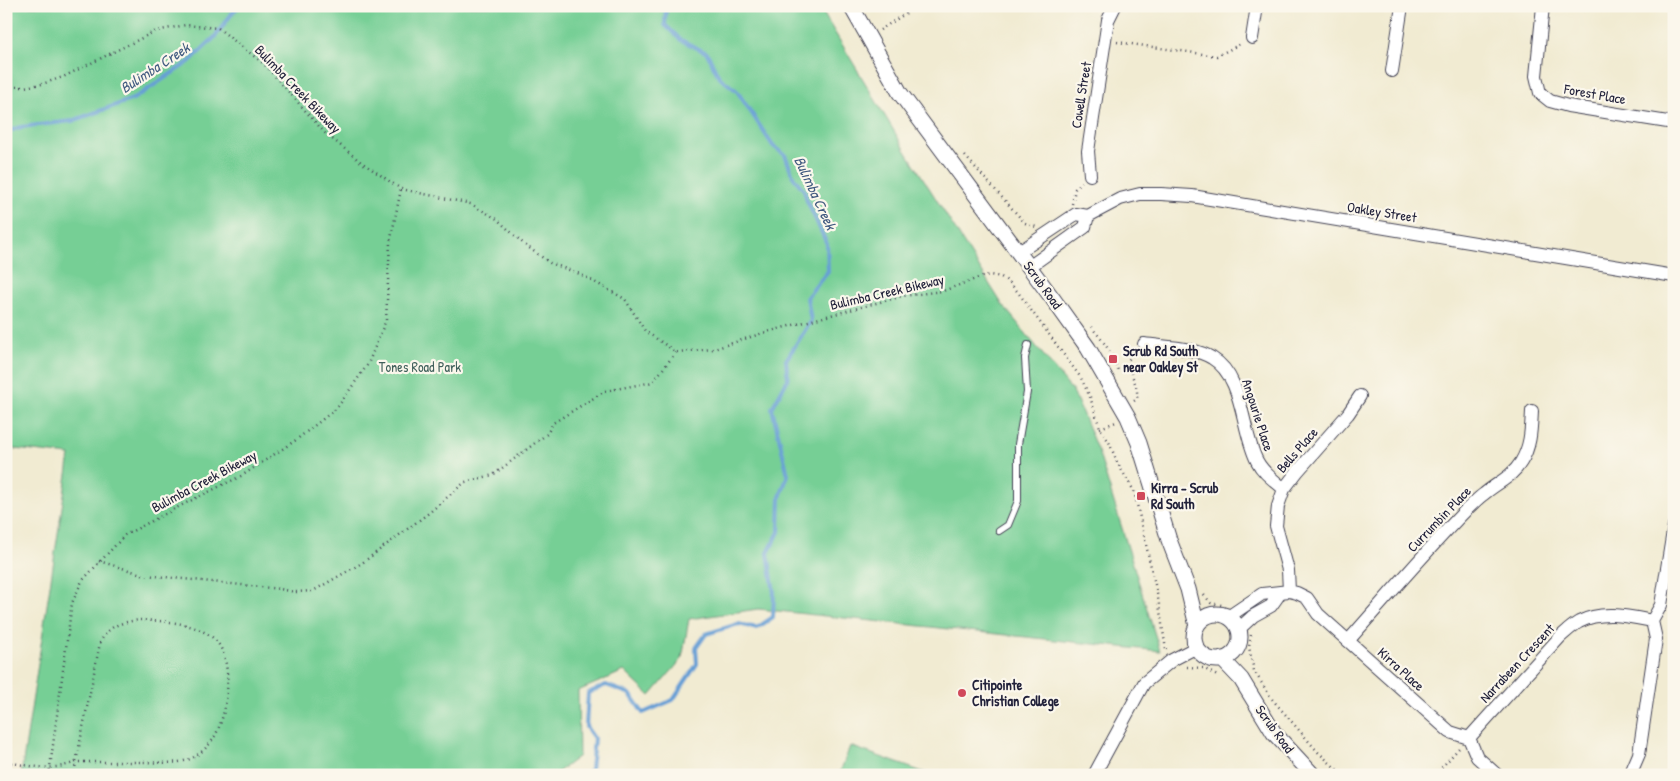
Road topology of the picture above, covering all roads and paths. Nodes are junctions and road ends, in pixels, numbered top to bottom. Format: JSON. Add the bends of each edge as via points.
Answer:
{"nodes":[{"id":1,"x":851,"y":6,"type":"edge"},
{"id":2,"x":917,"y":6,"type":"edge"},
{"id":3,"x":1106,"y":6,"type":"edge"},
{"id":4,"x":1114,"y":6,"type":"edge"},
{"id":5,"x":1257,"y":6,"type":"edge"},
{"id":6,"x":1402,"y":6,"type":"edge"},
{"id":7,"x":1544,"y":6,"type":"edge"},
{"id":8,"x":1108,"y":20,"type":"junction"},
{"id":9,"x":878,"y":31,"type":"dead end"},
{"id":10,"x":1252,"y":38,"type":"joint"},
{"id":11,"x":1105,"y":40,"type":"junction"},
{"id":12,"x":1392,"y":71,"type":"dead end"},
{"id":13,"x":6,"y":87,"type":"edge"},
{"id":14,"x":1674,"y":122,"type":"edge"},
{"id":15,"x":1090,"y":174,"type":"joint"},
{"id":16,"x":400,"y":189,"type":"junction"},
{"id":17,"x":1082,"y":215,"type":"junction"},
{"id":18,"x":1019,"y":252,"type":"junction"},
{"id":19,"x":1029,"y":267,"type":"junction"},
{"id":20,"x":1674,"y":276,"type":"edge"},
{"id":21,"x":1144,"y":344,"type":"joint"},
{"id":22,"x":1028,"y":345,"type":"dead end"},
{"id":23,"x":676,"y":352,"type":"junction"},
{"id":24,"x":1360,"y":396,"type":"dead end"},
{"id":25,"x":1133,"y":402,"type":"dead end"},
{"id":26,"x":1532,"y":411,"type":"dead end"},
{"id":27,"x":1284,"y":489,"type":"junction"},
{"id":28,"x":1674,"y":525,"type":"edge"},
{"id":29,"x":999,"y":532,"type":"dead end"},
{"id":30,"x":99,"y":561,"type":"junction"},
{"id":31,"x":1188,"y":589,"type":"junction"},
{"id":32,"x":1285,"y":592,"type":"junction"},
{"id":33,"x":1212,"y":615,"type":"junction"},
{"id":34,"x":1228,"y":616,"type":"junction"},
{"id":35,"x":1652,"y":621,"type":"junction"},
{"id":36,"x":1197,"y":626,"type":"junction"},
{"id":37,"x":1239,"y":629,"type":"junction"},
{"id":38,"x":1348,"y":642,"type":"junction"},
{"id":39,"x":1198,"y":647,"type":"junction"},
{"id":40,"x":1236,"y":649,"type":"junction"},
{"id":41,"x":1222,"y":659,"type":"junction"},
{"id":42,"x":1172,"y":660,"type":"junction"},
{"id":43,"x":1243,"y":673,"type":"junction"},
{"id":44,"x":1469,"y":738,"type":"junction"},
{"id":45,"x":6,"y":762,"type":"edge"},
{"id":46,"x":76,"y":762,"type":"junction"},
{"id":47,"x":50,"y":769,"type":"junction"},
{"id":48,"x":49,"y":775,"type":"edge"},
{"id":49,"x":74,"y":775,"type":"edge"},
{"id":50,"x":1094,"y":775,"type":"edge"},
{"id":51,"x":1312,"y":775,"type":"edge"},
{"id":52,"x":1435,"y":775,"type":"edge"},
{"id":53,"x":1497,"y":775,"type":"edge"},
{"id":54,"x":1630,"y":775,"type":"edge"}],
"edges":[{"from":1,"to":18,"type":"street","name":"Scrub Road","via":[[900,93]]},
{"from":2,"to":9,"type":"path"},
{"from":3,"to":8,"type":"street","name":"Cowell Street"},
{"from":4,"to":8,"type":"street","name":"Cowell Street"},
{"from":5,"to":10,"type":"street"},
{"from":6,"to":12,"type":"street"},
{"from":7,"to":14,"type":"street","name":"Forest Place","via":[[1536,76],[1540,93],[1550,101],[1568,106]]},
{"from":8,"to":11,"type":"street","name":"Cowell Street"},
{"from":10,"to":11,"type":"path","via":[[1217,56]]},
{"from":11,"to":15,"type":"street","name":"Cowell Street","via":[[1088,151]]},
{"from":13,"to":16,"type":"path","name":"Bulimba Creek Bikeway","via":[[42,84],[156,31],[186,25],[218,28],[264,64],[325,133]]},
{"from":15,"to":17,"type":"path","via":[[1075,189],[1072,206]]},
{"from":16,"to":23,"type":"path","name":"Bulimba Creek Bikeway","via":[[471,204],[550,262],[580,274],[624,299],[645,331]]},
{"from":16,"to":30,"type":"path","name":"Bulimba Creek Bikeway","via":[[390,243],[386,320],[368,364],[336,408],[296,440],[243,475],[126,535]]},
{"from":17,"to":18,"type":"street","name":"Oakley Street"},
{"from":17,"to":19,"type":"street","name":"Oakley Street","via":[[1085,227]]},
{"from":17,"to":20,"type":"street","name":"Oakley Street","via":[[1140,194],[1192,196]]},
{"from":18,"to":19,"type":"street","name":"Scrub Road"},
{"from":19,"to":31,"type":"street","name":"Scrub Road","via":[[1088,348],[1128,417]]},
{"from":21,"to":25,"type":"path","via":[[1128,360],[1138,391]]},
{"from":21,"to":27,"type":"street","name":"Angourie Place","via":[[1196,352],[1212,357],[1224,368],[1233,383],[1257,462]]},
{"from":22,"to":29,"type":"lane","via":[[1025,358],[1027,392],[1018,444],[1018,501],[1008,525]]},
{"from":23,"to":30,"type":"path","via":[[653,382],[605,391],[554,423],[547,434],[492,475],[465,482],[362,563],[313,591],[295,592],[145,576]]},
{"from":23,"to":42,"type":"path","name":"Bulimba Creek Bikeway","via":[[714,349],[779,328],[903,296],[943,292],[990,275],[1009,282],[1081,378],[1100,428],[1134,491],[1158,598],[1166,652]]},
{"from":24,"to":27,"type":"street","name":"Bells Place"},
{"from":26,"to":38,"type":"street","name":"Currumbin Place","via":[[1528,450],[1521,464],[1468,508]]},
{"from":27,"to":32,"type":"street","name":"Bells Place","via":[[1276,526],[1288,570]]},
{"from":28,"to":35,"type":"street","via":[[1661,604]]},
{"from":30,"to":47,"type":"path","name":"Bulimba Creek Bikeway","via":[[82,581],[72,603]]},
{"from":31,"to":33,"type":"street","name":"Scrub Road"},
{"from":31,"to":36,"type":"street","name":"Scrub Road"},
{"from":32,"to":34,"type":"street","via":[[1262,594]]},
{"from":32,"to":37,"type":"street"},
{"from":32,"to":38,"type":"street","name":"Kirra Place","via":[[1307,598],[1318,614]]},
{"from":33,"to":34,"type":"street"},
{"from":33,"to":36,"type":"street"},
{"from":34,"to":37,"type":"street"},
{"from":35,"to":44,"type":"street","name":"Narrabeen Crescent","via":[[1615,614],[1594,616],[1578,623],[1560,637]]},
{"from":35,"to":54,"type":"street","via":[[1656,639],[1639,754]]},
{"from":36,"to":39,"type":"street","via":[[1195,639]]},
{"from":37,"to":40,"type":"street"},
{"from":38,"to":44,"type":"street","name":"Kirra Place","via":[[1450,732]]},
{"from":39,"to":41,"type":"street","via":[[1210,658]]},
{"from":39,"to":42,"type":"street"},
{"from":40,"to":41,"type":"street"},
{"from":40,"to":43,"type":"street","name":"Scrub Road"},
{"from":41,"to":43,"type":"street","name":"Scrub Road"},
{"from":42,"to":43,"type":"path","via":[[1178,668],[1188,666],[1211,671],[1224,682]]},
{"from":42,"to":50,"type":"street","via":[[1144,683]]},
{"from":43,"to":51,"type":"street","name":"Scrub Road","via":[[1274,733]]},
{"from":44,"to":52,"type":"path"},
{"from":44,"to":53,"type":"street","via":[[1477,757]]},
{"from":45,"to":47,"type":"path"},
{"from":46,"to":46,"type":"path","via":[[170,763],[189,759],[202,751],[214,739],[226,692],[226,662],[214,639],[192,627],[158,621],[132,621],[112,626],[100,643]]},
{"from":46,"to":47,"type":"path"},
{"from":46,"to":49,"type":"path"},
{"from":47,"to":48,"type":"path","name":"Bulimba Creek Bikeway"}]}
